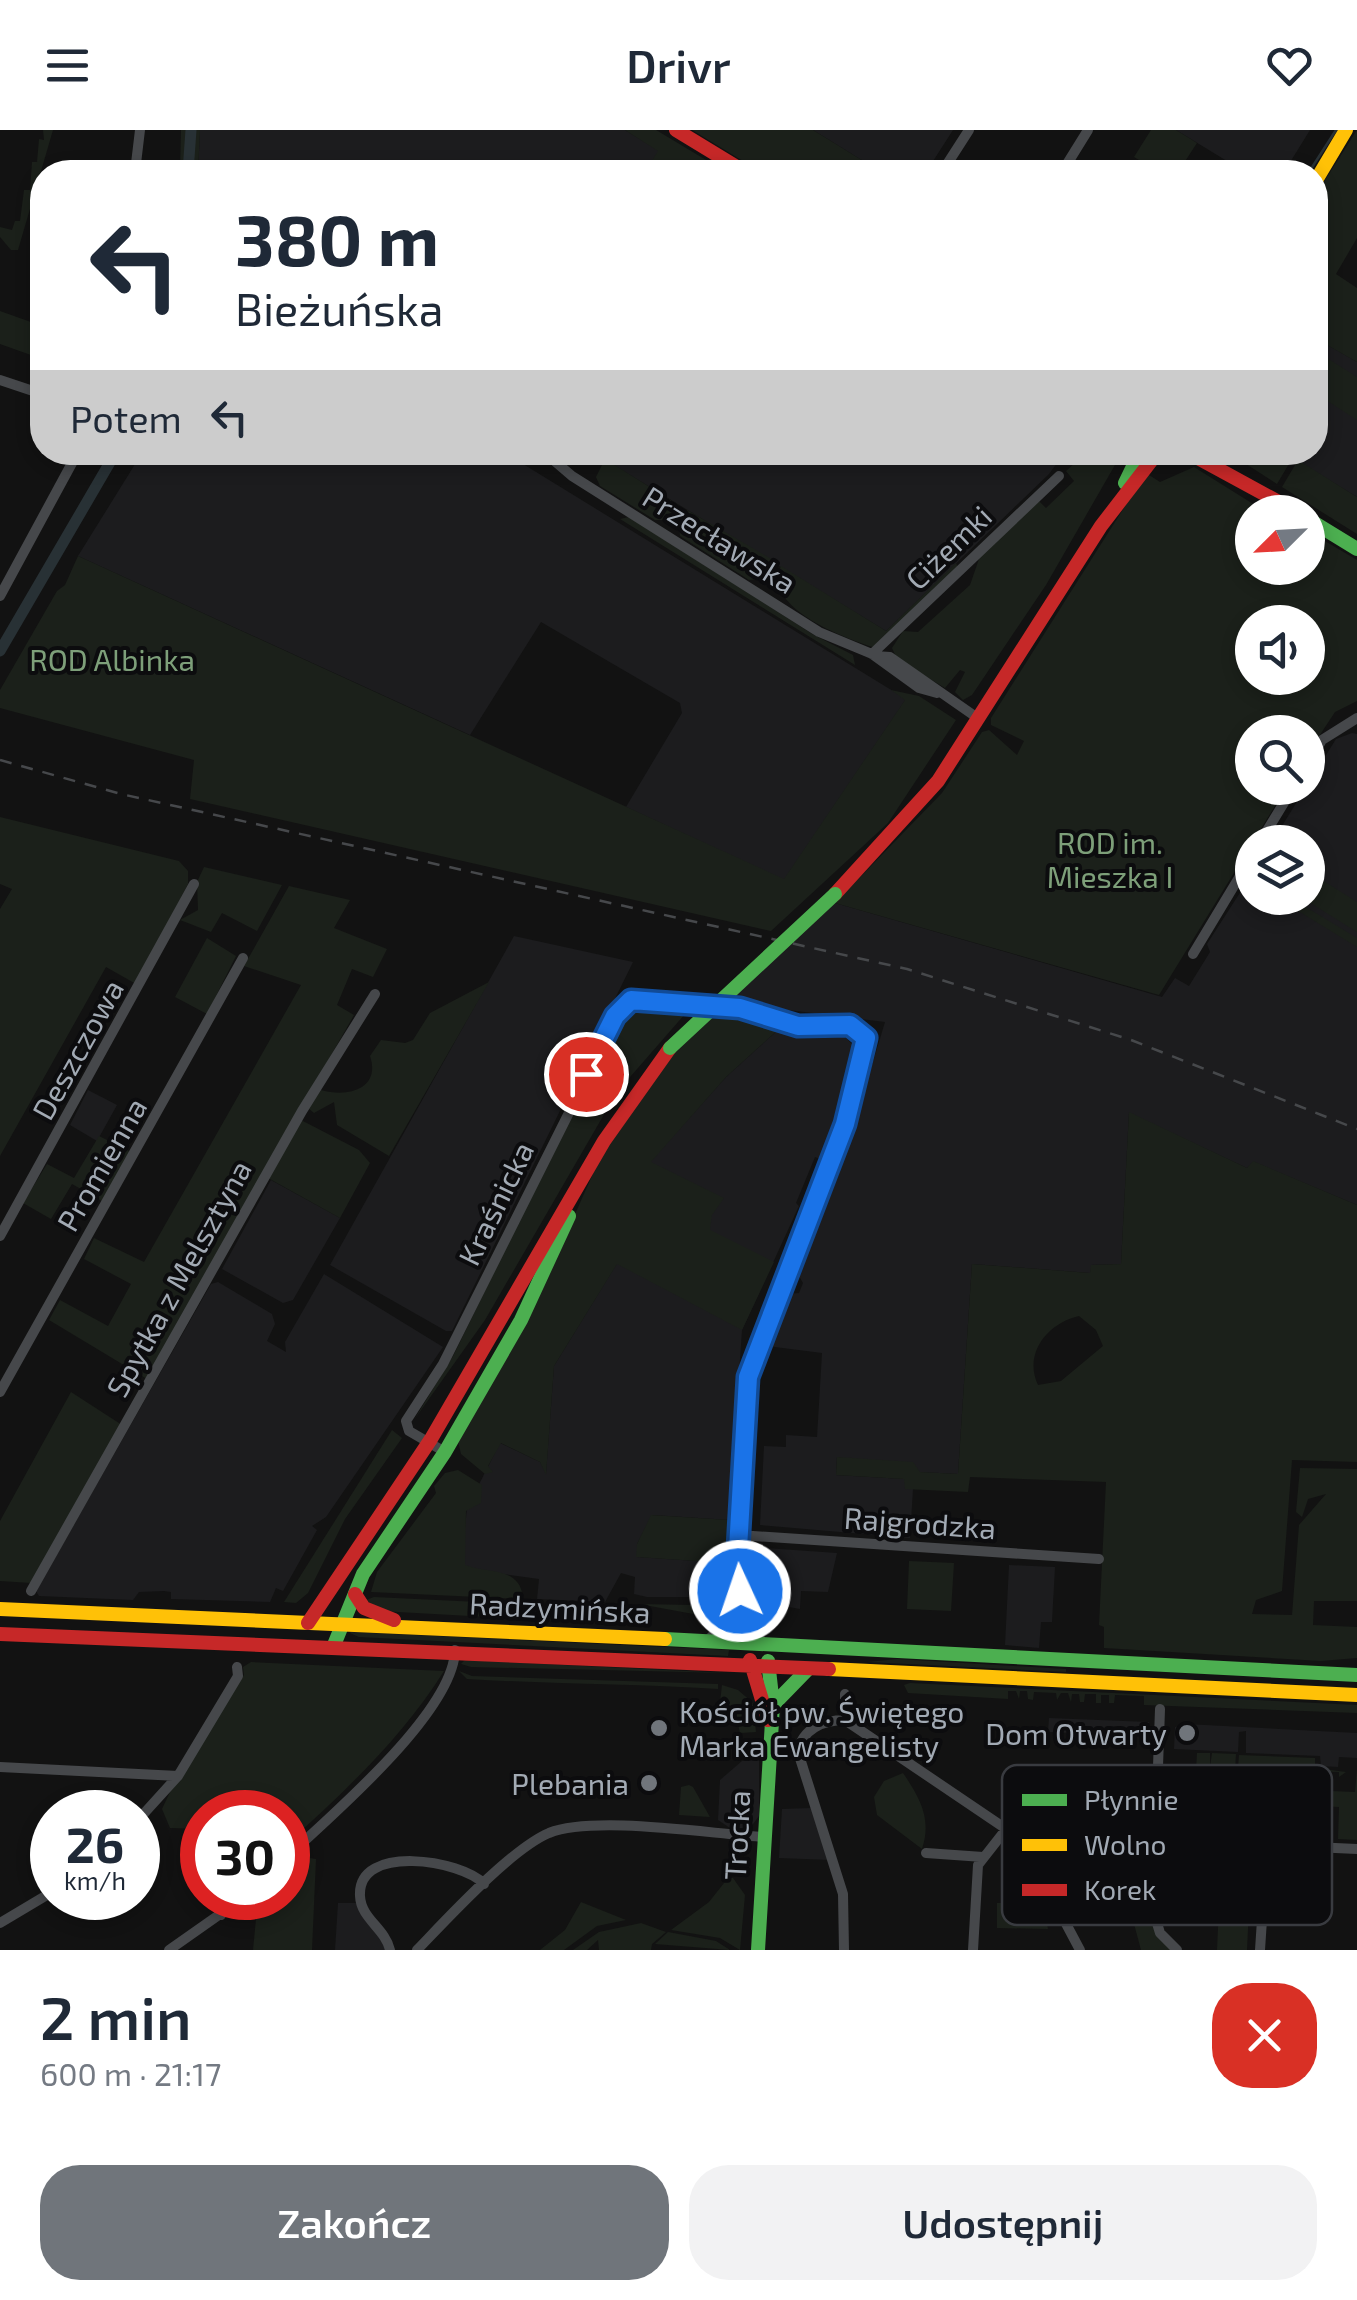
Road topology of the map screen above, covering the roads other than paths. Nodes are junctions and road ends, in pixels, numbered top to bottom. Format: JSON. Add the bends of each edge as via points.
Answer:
{"nodes":[{"id":1,"x":140,"y":130,"type":"edge"},
{"id":2,"x":676,"y":130,"type":"edge"},
{"id":3,"x":969,"y":130,"type":"edge"},
{"id":4,"x":1088,"y":130,"type":"edge"},
{"id":5,"x":1346,"y":130,"type":"edge"},
{"id":6,"x":136,"y":160,"type":"edge"},
{"id":7,"x":725,"y":160,"type":"edge"},
{"id":8,"x":950,"y":160,"type":"edge"},
{"id":9,"x":1069,"y":160,"type":"edge"},
{"id":10,"x":1328,"y":160,"type":"edge"},
{"id":11,"x":0,"y":380,"type":"edge"},
{"id":12,"x":30,"y":390,"type":"edge"},
{"id":13,"x":71,"y":465,"type":"edge"},
{"id":14,"x":559,"y":465,"type":"edge"},
{"id":15,"x":1134,"y":465,"type":"edge"},
{"id":16,"x":1147,"y":465,"type":"edge"},
{"id":17,"x":1215,"y":465,"type":"edge"},
{"id":18,"x":1223,"y":465,"type":"edge"},
{"id":19,"x":1236,"y":475,"type":"junction"},
{"id":20,"x":1059,"y":476,"type":"dead end"},
{"id":21,"x":1269,"y":495,"type":"edge"},
{"id":22,"x":1114,"y":506,"type":"junction"},
{"id":23,"x":1325,"y":530,"type":"edge"},
{"id":24,"x":1357,"y":550,"type":"edge"},
{"id":25,"x":0,"y":596,"type":"edge"},
{"id":26,"x":874,"y":655,"type":"junction"},
{"id":27,"x":1357,"y":718,"type":"edge"},
{"id":28,"x":979,"y":720,"type":"junction"},
{"id":29,"x":1325,"y":738,"type":"edge"},
{"id":30,"x":194,"y":884,"type":"dead end"},
{"id":31,"x":1235,"y":884,"type":"edge"},
{"id":32,"x":1193,"y":954,"type":"dead end"},
{"id":33,"x":243,"y":958,"type":"dead end"},
{"id":34,"x":375,"y":994,"type":"dead end"},
{"id":35,"x":598,"y":1152,"type":"junction"},
{"id":36,"x":0,"y":1236,"type":"edge"},
{"id":37,"x":0,"y":1392,"type":"edge"},
{"id":38,"x":429,"y":1443,"type":"junction"},
{"id":39,"x":445,"y":1452,"type":"junction"},
{"id":40,"x":738,"y":1535,"type":"junction"},
{"id":41,"x":1099,"y":1558,"type":"dead end"},
{"id":42,"x":31,"y":1591,"type":"dead end"},
{"id":43,"x":740,"y":1591,"type":"junction"},
{"id":44,"x":333,"y":1594,"type":"junction"},
{"id":45,"x":355,"y":1594,"type":"junction"},
{"id":46,"x":738,"y":1609,"type":"junction"},
{"id":47,"x":0,"y":1610,"type":"edge"},
{"id":48,"x":308,"y":1623,"type":"junction"},
{"id":49,"x":338,"y":1624,"type":"junction"},
{"id":50,"x":407,"y":1626,"type":"junction"},
{"id":51,"x":0,"y":1634,"type":"edge"},
{"id":52,"x":707,"y":1641,"type":"junction"},
{"id":53,"x":747,"y":1644,"type":"junction"},
{"id":54,"x":334,"y":1645,"type":"junction"},
{"id":55,"x":763,"y":1646,"type":"junction"},
{"id":56,"x":455,"y":1650,"type":"junction"},
{"id":57,"x":751,"y":1666,"type":"junction"},
{"id":58,"x":769,"y":1666,"type":"junction"},
{"id":59,"x":237,"y":1667,"type":"dead end"},
{"id":60,"x":809,"y":1668,"type":"junction"},
{"id":61,"x":1339,"y":1675,"type":"junction"},
{"id":62,"x":1357,"y":1676,"type":"edge"},
{"id":63,"x":845,"y":1694,"type":"dead end"},
{"id":64,"x":1338,"y":1694,"type":"junction"},
{"id":65,"x":1357,"y":1695,"type":"edge"},
{"id":66,"x":773,"y":1704,"type":"junction"},
{"id":67,"x":1160,"y":1710,"type":"dead end"},
{"id":68,"x":844,"y":1720,"type":"junction"},
{"id":69,"x":770,"y":1724,"type":"junction"},
{"id":70,"x":1159,"y":1765,"type":"edge"},
{"id":71,"x":0,"y":1766,"type":"edge"},
{"id":72,"x":178,"y":1776,"type":"junction"},
{"id":73,"x":160,"y":1796,"type":"edge"},
{"id":74,"x":1002,"y":1825,"type":"edge"},
{"id":75,"x":310,"y":1834,"type":"edge"},
{"id":76,"x":1002,"y":1834,"type":"edge"},
{"id":77,"x":764,"y":1837,"type":"junction"},
{"id":78,"x":1332,"y":1848,"type":"edge"},
{"id":79,"x":1357,"y":1849,"type":"edge"},
{"id":80,"x":926,"y":1853,"type":"dead end"},
{"id":81,"x":983,"y":1857,"type":"junction"},
{"id":82,"x":484,"y":1884,"type":"junction"},
{"id":83,"x":30,"y":1905,"type":"edge"},
{"id":84,"x":215,"y":1920,"type":"edge"},
{"id":85,"x":0,"y":1923,"type":"edge"},
{"id":86,"x":1068,"y":1925,"type":"edge"},
{"id":87,"x":1157,"y":1925,"type":"edge"},
{"id":88,"x":1262,"y":1925,"type":"edge"},
{"id":89,"x":189,"y":1945,"type":"edge"},
{"id":90,"x":169,"y":1950,"type":"edge"},
{"id":91,"x":390,"y":1950,"type":"edge"},
{"id":92,"x":417,"y":1950,"type":"edge"},
{"id":93,"x":758,"y":1950,"type":"edge"},
{"id":94,"x":844,"y":1950,"type":"edge"},
{"id":95,"x":973,"y":1950,"type":"edge"},
{"id":96,"x":1080,"y":1950,"type":"edge"},
{"id":97,"x":1177,"y":1950,"type":"edge"},
{"id":98,"x":1260,"y":1950,"type":"edge"}],
"edges":[{"from":1,"to":6,"type":"street"},
{"from":2,"to":7,"type":"street"},
{"from":3,"to":8,"type":"street"},
{"from":4,"to":9,"type":"street"},
{"from":5,"to":10,"type":"street"},
{"from":11,"to":12,"type":"street"},
{"from":13,"to":25,"type":"street"},
{"from":14,"to":26,"type":"street","name":"Przecławska","via":[[819,632]]},
{"from":15,"to":22,"type":"street"},
{"from":16,"to":22,"type":"street"},
{"from":17,"to":19,"type":"street"},
{"from":18,"to":19,"type":"street"},
{"from":19,"to":21,"type":"street"},
{"from":20,"to":26,"type":"street","name":"Ciżemki"},
{"from":22,"to":28,"type":"street"},
{"from":23,"to":24,"type":"street"},
{"from":26,"to":28,"type":"street","name":"Przecławska"},
{"from":27,"to":29,"type":"street"},
{"from":28,"to":35,"type":"street","bridge":true,"via":[[898,833],[670,1048]]},
{"from":30,"to":36,"type":"street","name":"Deszczowa"},
{"from":31,"to":32,"type":"street"},
{"from":33,"to":37,"type":"street","name":"Promienna"},
{"from":34,"to":42,"type":"street","name":"Spytka z Melsztyna","via":[[302,1110]]},
{"from":35,"to":38,"type":"street"},
{"from":35,"to":39,"type":"street","via":[[521,1320]]},
{"from":38,"to":39,"type":"street"},
{"from":38,"to":40,"type":"street","name":"Kraśnicka","via":[[406,1428],[406,1421],[443,1364],[615,1016],[631,1000],[740,1008],[798,1026],[850,1025],[863,1032],[868,1046],[748,1377]]},
{"from":38,"to":44,"type":"street","via":[[357,1544]]},
{"from":39,"to":45,"type":"street","via":[[380,1543]]},
{"from":40,"to":41,"type":"street","name":"Rajgrodzka"},
{"from":40,"to":43,"type":"street"},
{"from":43,"to":46,"type":"street"},
{"from":43,"to":55,"type":"street"},
{"from":44,"to":48,"type":"street"},
{"from":44,"to":49,"type":"street"},
{"from":45,"to":49,"type":"street"},
{"from":45,"to":50,"type":"street","via":[[364,1608]]},
{"from":46,"to":52,"type":"street"},
{"from":46,"to":53,"type":"street"},
{"from":47,"to":48,"type":"street","name":"Radzymińska"},
{"from":48,"to":49,"type":"street","name":"Radzymińska"},
{"from":49,"to":50,"type":"street","name":"Radzymińska"},
{"from":49,"to":54,"type":"street"},
{"from":50,"to":52,"type":"street","name":"Radzymińska"},
{"from":51,"to":54,"type":"street","name":"Radzymińska"},
{"from":52,"to":53,"type":"street","name":"Radzymińska"},
{"from":53,"to":55,"type":"street","name":"Radzymińska"},
{"from":53,"to":57,"type":"street","name":"Trocka"},
{"from":54,"to":56,"type":"street","name":"Radzymińska"},
{"from":55,"to":58,"type":"street","name":"Trocka"},
{"from":55,"to":61,"type":"street","name":"Radzymińska"},
{"from":56,"to":57,"type":"street","name":"Radzymińska"},
{"from":56,"to":75,"type":"street","via":[[453,1677],[402,1744]]},
{"from":57,"to":58,"type":"street","name":"Radzymińska"},
{"from":57,"to":69,"type":"street","name":"Trocka"},
{"from":58,"to":60,"type":"street","name":"Radzymińska"},
{"from":58,"to":66,"type":"street","name":"Trocka"},
{"from":59,"to":72,"type":"street","via":[[238,1676]]},
{"from":60,"to":64,"type":"street","name":"Radzymińska"},
{"from":60,"to":66,"type":"street"},
{"from":61,"to":62,"type":"street","name":"Radzymińska"},
{"from":61,"to":64,"type":"street"},
{"from":63,"to":68,"type":"street"},
{"from":64,"to":65,"type":"street","name":"Radzymińska"},
{"from":66,"to":69,"type":"street","name":"Trocka"},
{"from":67,"to":70,"type":"street"},
{"from":68,"to":74,"type":"street"},
{"from":68,"to":94,"type":"street","via":[[815,1726],[799,1744],[801,1770],[844,1894]]},
{"from":69,"to":77,"type":"street","name":"Trocka"},
{"from":71,"to":72,"type":"street"},
{"from":72,"to":73,"type":"street"},
{"from":76,"to":81,"type":"street"},
{"from":77,"to":82,"type":"street","via":[[574,1827],[543,1836]]},
{"from":77,"to":93,"type":"street","name":"Trocka"},
{"from":78,"to":79,"type":"street"},
{"from":80,"to":81,"type":"street"},
{"from":81,"to":95,"type":"street"},
{"from":82,"to":91,"type":"street","via":[[468,1870],[444,1866],[384,1861],[368,1871],[359,1892],[363,1912]]},
{"from":82,"to":92,"type":"street"},
{"from":83,"to":85,"type":"street"},
{"from":84,"to":89,"type":"street"},
{"from":86,"to":96,"type":"street"},
{"from":87,"to":97,"type":"street"},
{"from":88,"to":98,"type":"street"},
{"from":89,"to":90,"type":"street"}]}
